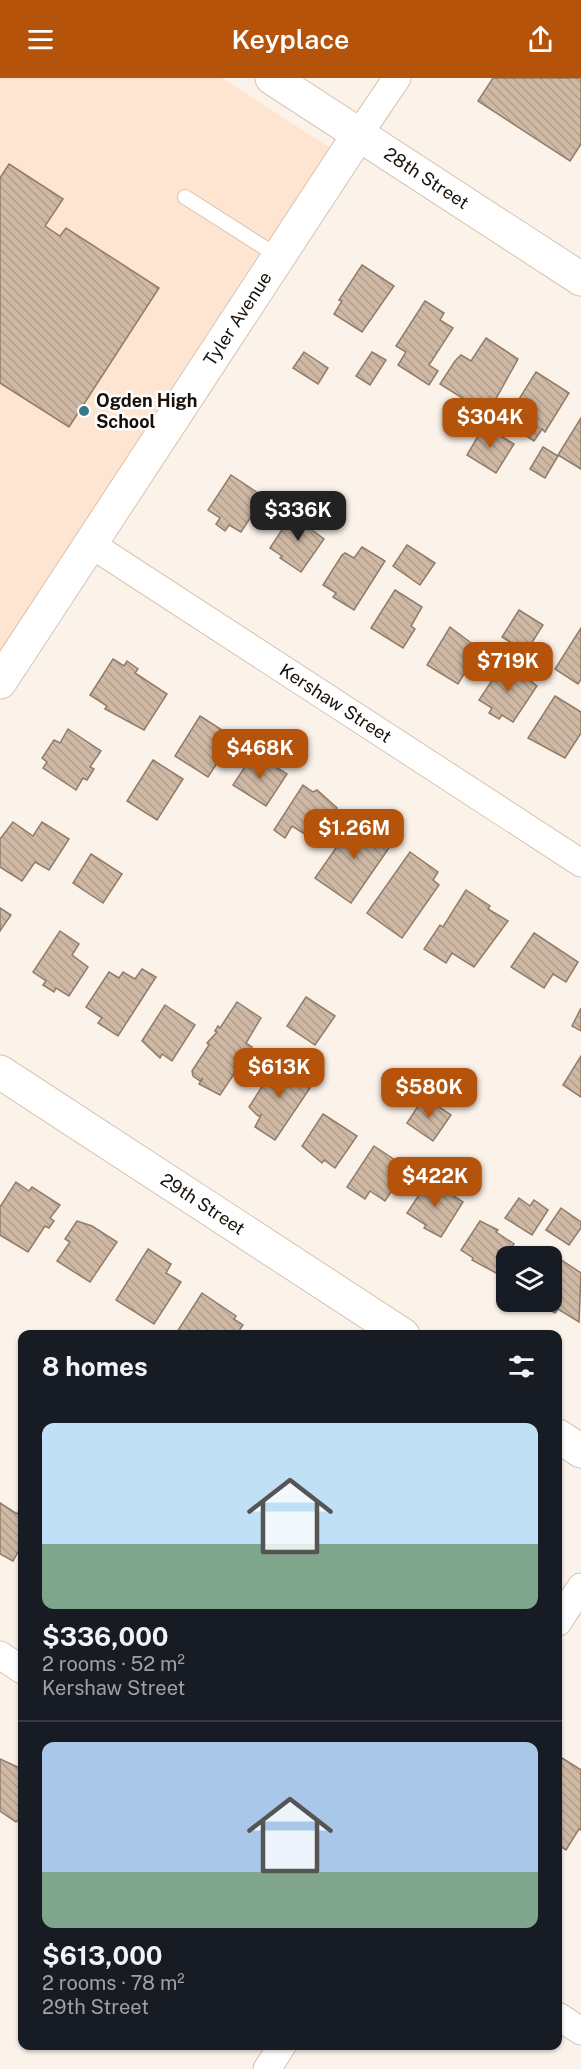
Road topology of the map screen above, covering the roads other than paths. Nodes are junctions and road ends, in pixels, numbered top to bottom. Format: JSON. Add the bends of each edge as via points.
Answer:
{"nodes":[{"id":1,"x":272,"y":78,"type":"edge"},
{"id":2,"x":397,"y":78,"type":"edge"},
{"id":3,"x":359,"y":134,"type":"junction"},
{"id":4,"x":185,"y":197,"type":"dead end"},
{"id":5,"x":279,"y":258,"type":"junction"},
{"id":6,"x":581,"y":279,"type":"edge"},
{"id":7,"x":89,"y":543,"type":"junction"},
{"id":8,"x":0,"y":682,"type":"edge"},
{"id":9,"x":581,"y":862,"type":"edge"},
{"id":10,"x":0,"y":1072,"type":"edge"},
{"id":11,"x":395,"y":1330,"type":"edge"},
{"id":12,"x":562,"y":1439,"type":"edge"},
{"id":13,"x":581,"y":1451,"type":"edge"},
{"id":14,"x":581,"y":1587,"type":"edge"},
{"id":15,"x":562,"y":1616,"type":"edge"},
{"id":16,"x":0,"y":1655,"type":"edge"},
{"id":17,"x":18,"y":1667,"type":"edge"},
{"id":18,"x":562,"y":2019,"type":"edge"},
{"id":19,"x":581,"y":2031,"type":"edge"},
{"id":20,"x":279,"y":2050,"type":"edge"},
{"id":21,"x":267,"y":2069,"type":"edge"}],
"edges":[{"from":1,"to":3,"type":"street","name":"28th Street"},
{"from":2,"to":3,"type":"street","name":"Tyler Avenue"},
{"from":3,"to":5,"type":"street","name":"Tyler Avenue"},
{"from":3,"to":6,"type":"street","name":"28th Street"},
{"from":4,"to":5,"type":"lane"},
{"from":5,"to":7,"type":"street","name":"Tyler Avenue"},
{"from":7,"to":8,"type":"street","name":"Tyler Avenue"},
{"from":7,"to":9,"type":"street","name":"Kershaw Street"},
{"from":10,"to":11,"type":"street","name":"29th Street"},
{"from":12,"to":13,"type":"street"},
{"from":14,"to":15,"type":"street"},
{"from":16,"to":17,"type":"street"},
{"from":18,"to":19,"type":"street"},
{"from":20,"to":21,"type":"street"}]}
